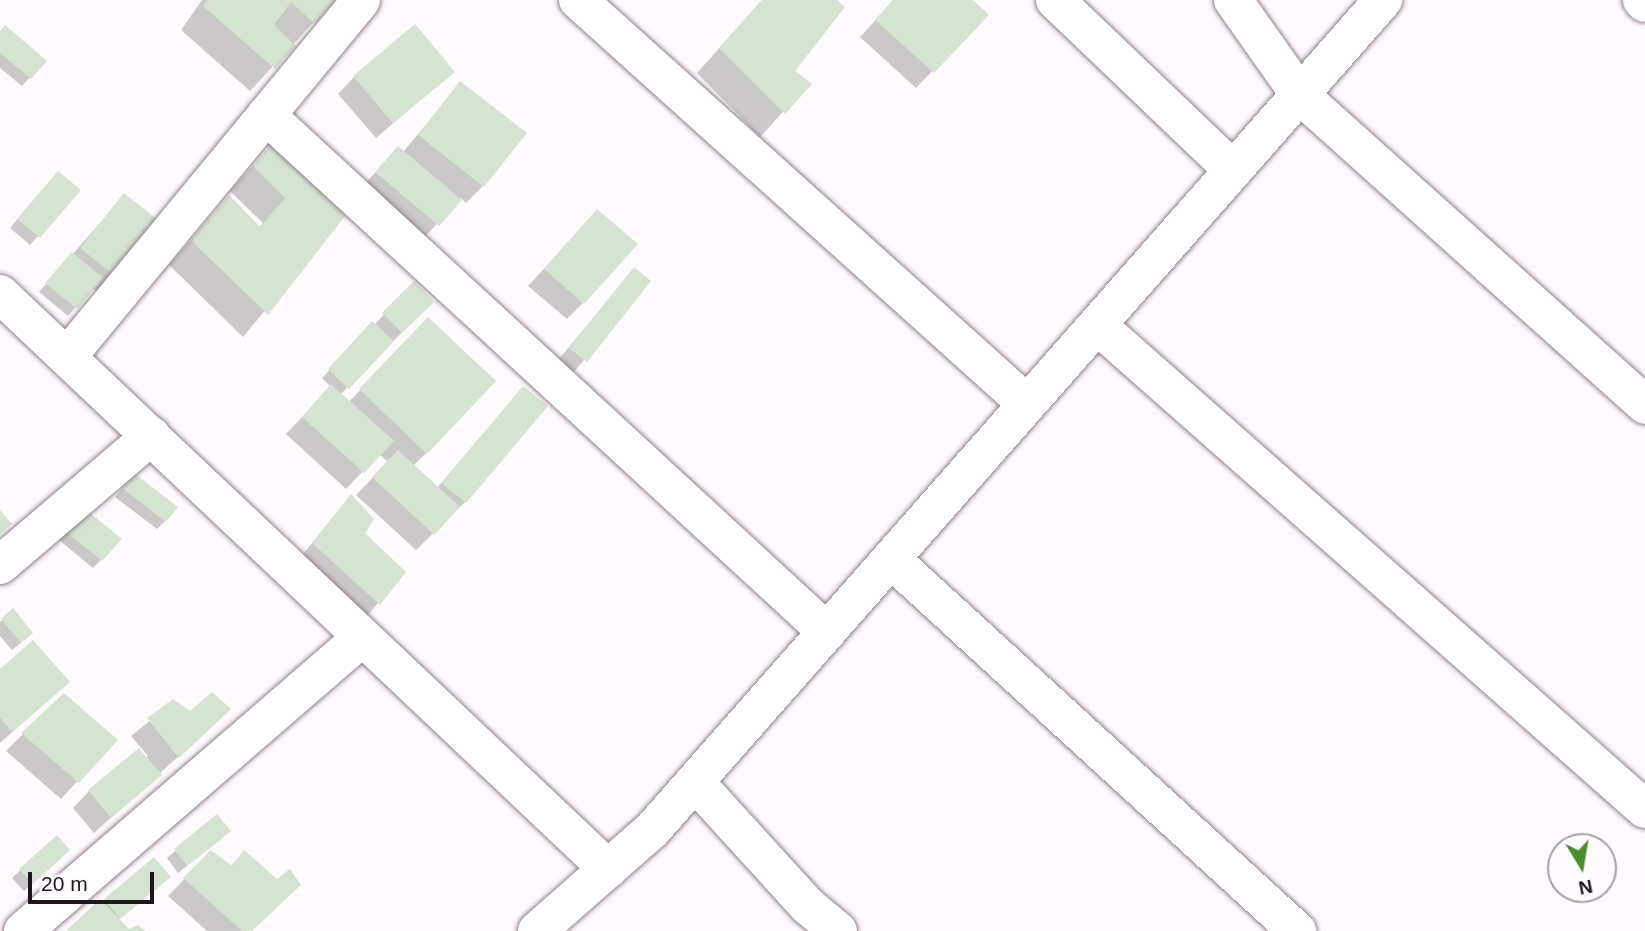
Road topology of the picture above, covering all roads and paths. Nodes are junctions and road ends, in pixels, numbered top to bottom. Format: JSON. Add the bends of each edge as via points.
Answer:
{"nodes":[{"id":1,"x":361,"y":0,"type":"edge"},
{"id":2,"x":578,"y":0,"type":"edge"},
{"id":3,"x":1055,"y":0,"type":"edge"},
{"id":4,"x":1234,"y":0,"type":"edge"},
{"id":5,"x":1383,"y":0,"type":"edge"},
{"id":6,"x":1300,"y":94,"type":"junction"},
{"id":7,"x":266,"y":115,"type":"junction"},
{"id":8,"x":1233,"y":170,"type":"junction"},
{"id":9,"x":0,"y":294,"type":"edge"},
{"id":10,"x":1097,"y":325,"type":"junction"},
{"id":11,"x":67,"y":357,"type":"junction"},
{"id":12,"x":1027,"y":404,"type":"junction"},
{"id":13,"x":1645,"y":405,"type":"edge"},
{"id":14,"x":151,"y":436,"type":"junction"},
{"id":15,"x":891,"y":559,"type":"junction"},
{"id":16,"x":0,"y":565,"type":"edge"},
{"id":17,"x":827,"y":632,"type":"junction"},
{"id":18,"x":363,"y":637,"type":"junction"},
{"id":19,"x":695,"y":782,"type":"junction"},
{"id":20,"x":1645,"y":809,"type":"edge"},
{"id":21,"x":608,"y":869,"type":"junction"},
{"id":22,"x":23,"y":931,"type":"edge"},
{"id":23,"x":537,"y":931,"type":"edge"},
{"id":24,"x":838,"y":931,"type":"edge"},
{"id":25,"x":1297,"y":931,"type":"edge"}],
"edges":[{"from":1,"to":7,"type":"street"},
{"from":2,"to":12,"type":"street"},
{"from":3,"to":8,"type":"street"},
{"from":4,"to":6,"type":"street"},
{"from":5,"to":6,"type":"street"},
{"from":6,"to":8,"type":"street"},
{"from":6,"to":13,"type":"street"},
{"from":7,"to":11,"type":"street"},
{"from":7,"to":17,"type":"street"},
{"from":8,"to":10,"type":"street"},
{"from":9,"to":11,"type":"street"},
{"from":10,"to":12,"type":"street"},
{"from":10,"to":20,"type":"street"},
{"from":11,"to":14,"type":"street"},
{"from":12,"to":15,"type":"street"},
{"from":14,"to":16,"type":"street"},
{"from":14,"to":18,"type":"street"},
{"from":15,"to":17,"type":"street"},
{"from":15,"to":25,"type":"street"},
{"from":17,"to":19,"type":"street"},
{"from":18,"to":21,"type":"street"},
{"from":18,"to":22,"type":"street"},
{"from":19,"to":21,"type":"street","via":[[653,829]]},
{"from":19,"to":24,"type":"street","via":[[807,906]]},
{"from":21,"to":23,"type":"street"}]}
